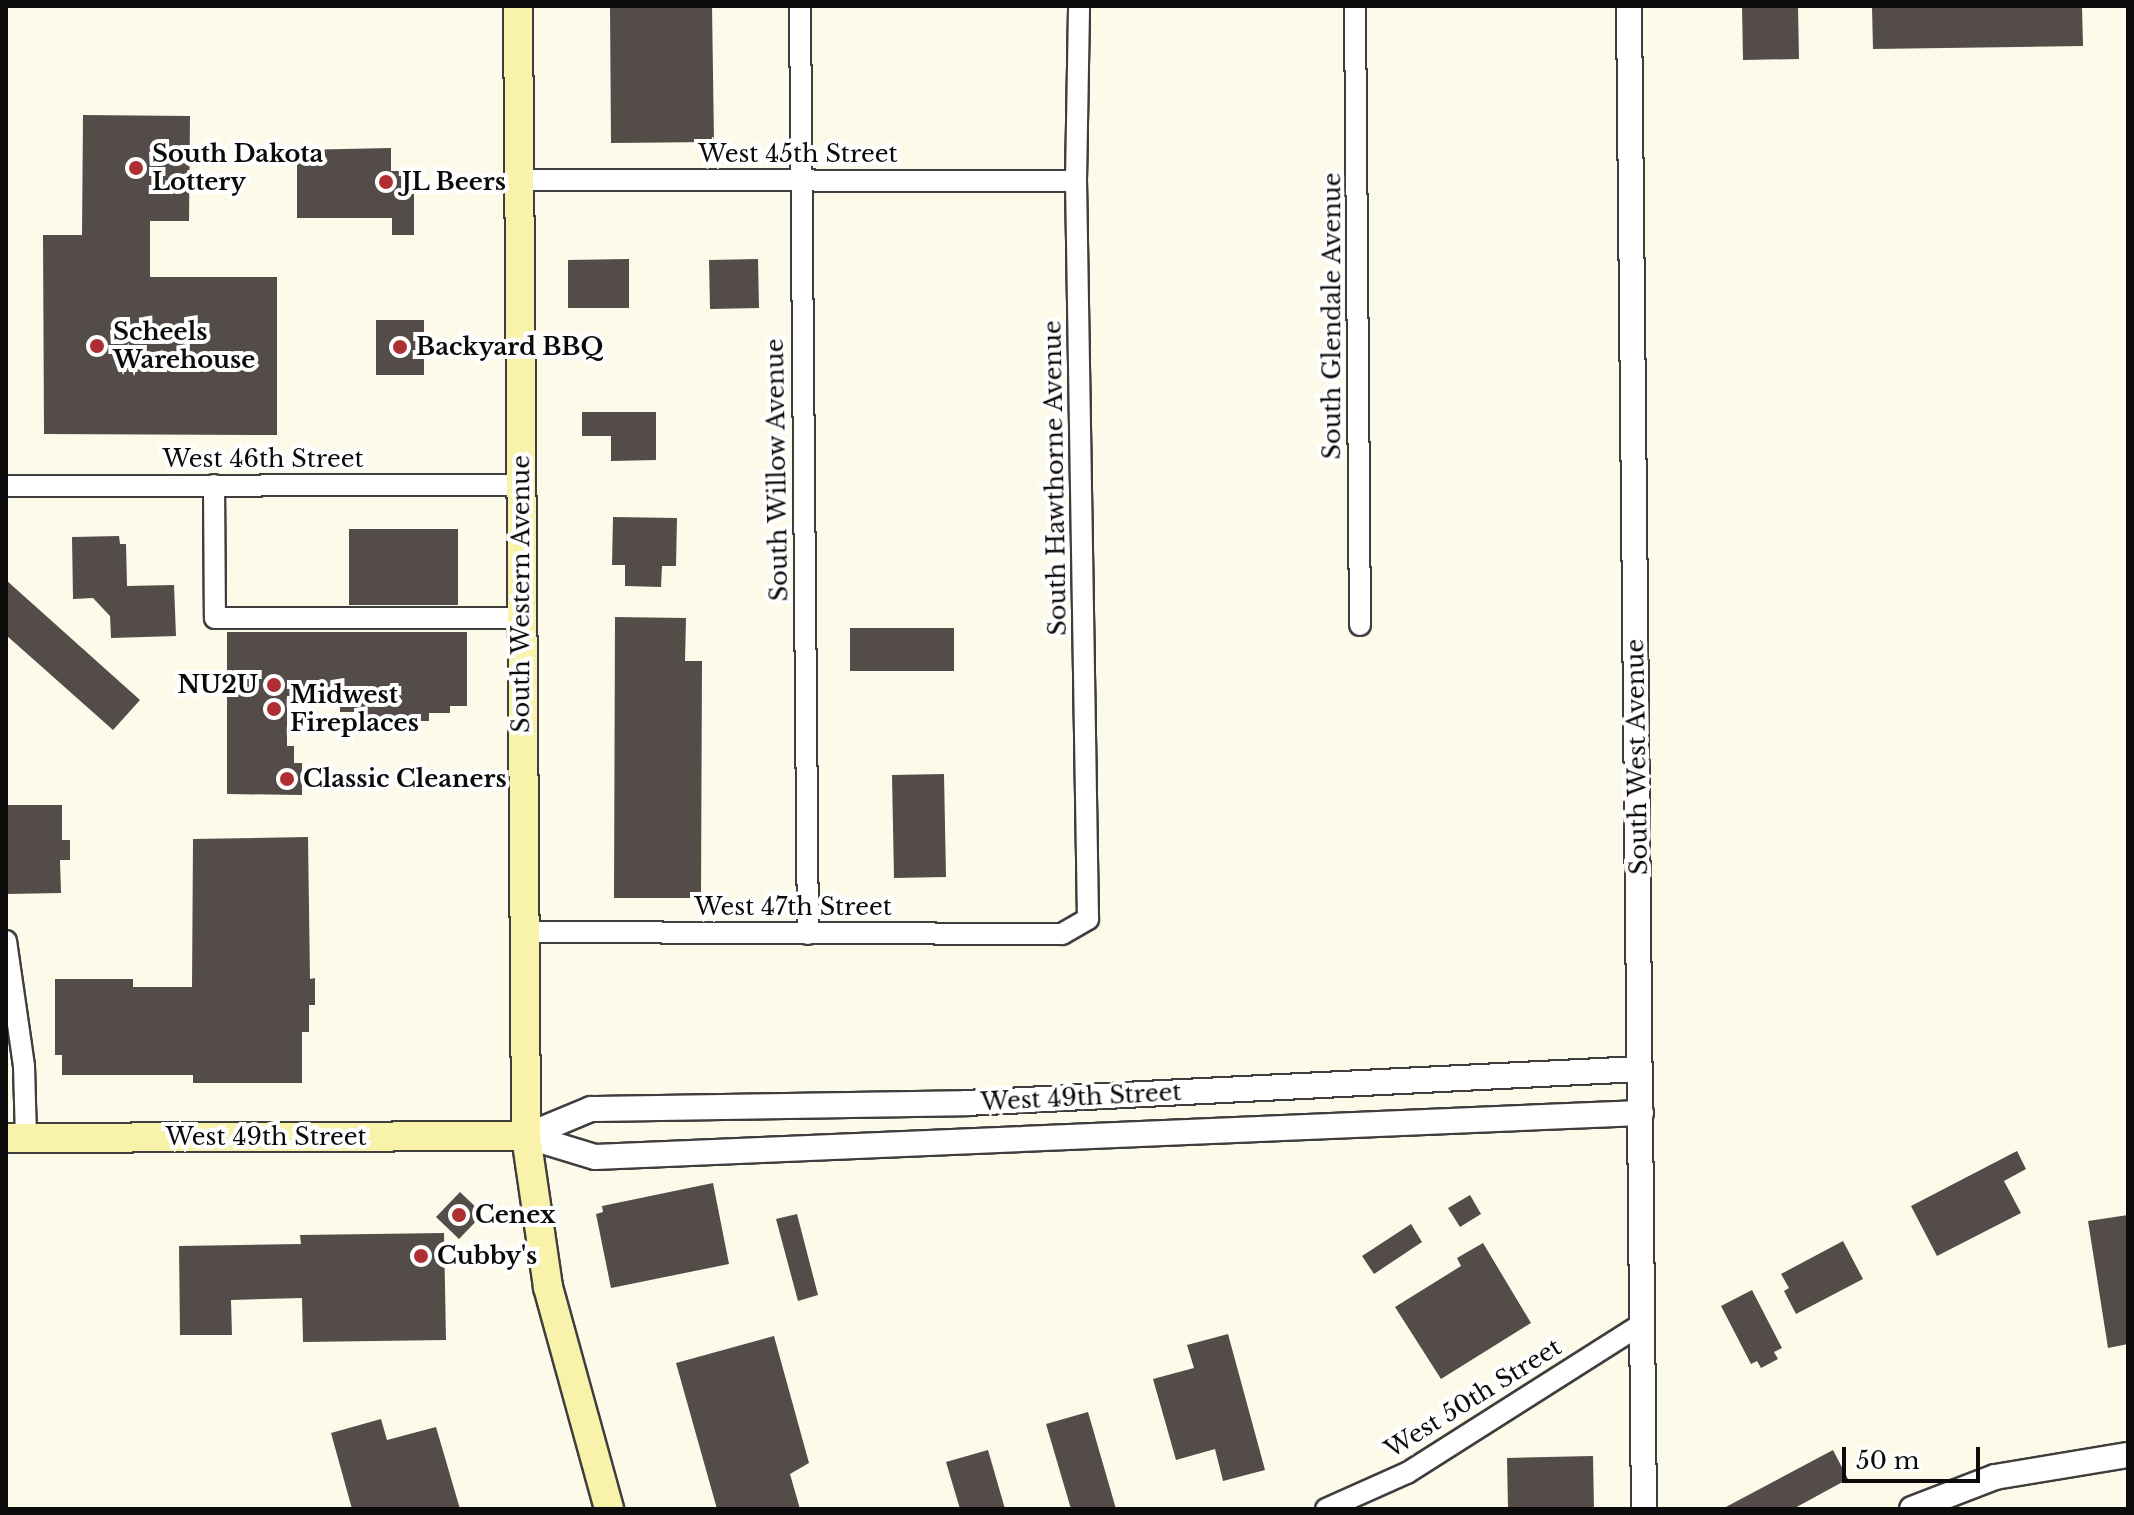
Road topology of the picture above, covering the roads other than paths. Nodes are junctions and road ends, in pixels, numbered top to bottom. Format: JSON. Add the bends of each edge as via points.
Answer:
{"nodes":[{"id":1,"x":518,"y":6,"type":"edge"},
{"id":2,"x":800,"y":6,"type":"edge"},
{"id":3,"x":1079,"y":6,"type":"edge"},
{"id":4,"x":1355,"y":6,"type":"edge"},
{"id":5,"x":1629,"y":6,"type":"edge"},
{"id":6,"x":519,"y":180,"type":"junction"},
{"id":7,"x":801,"y":180,"type":"junction"},
{"id":8,"x":1076,"y":181,"type":"junction"},
{"id":9,"x":214,"y":485,"type":"junction"},
{"id":10,"x":521,"y":485,"type":"junction"},
{"id":11,"x":6,"y":486,"type":"edge"},
{"id":12,"x":521,"y":618,"type":"junction"},
{"id":13,"x":1360,"y":625,"type":"dead end"},
{"id":14,"x":523,"y":932,"type":"junction"},
{"id":15,"x":808,"y":934,"type":"junction"},
{"id":16,"x":1062,"y":934,"type":"joint"},
{"id":17,"x":6,"y":941,"type":"edge"},
{"id":18,"x":1640,"y":1069,"type":"junction"},
{"id":19,"x":1641,"y":1113,"type":"junction"},
{"id":20,"x":526,"y":1136,"type":"junction"},
{"id":21,"x":16,"y":1138,"type":"edge"},
{"id":22,"x":1643,"y":1323,"type":"junction"},
{"id":23,"x":2128,"y":1455,"type":"edge"},
{"id":24,"x":609,"y":1509,"type":"edge"},
{"id":25,"x":1326,"y":1509,"type":"edge"},
{"id":26,"x":1644,"y":1509,"type":"edge"},
{"id":27,"x":1912,"y":1509,"type":"edge"}],
"edges":[{"from":1,"to":6,"type":"main road","name":"South Western Avenue"},
{"from":2,"to":7,"type":"street","name":"South Willow Avenue"},
{"from":3,"to":8,"type":"street","name":"South Hawthorne Avenue"},
{"from":4,"to":13,"type":"street","name":"South Glendale Avenue"},
{"from":5,"to":18,"type":"street","name":"South West Avenue"},
{"from":6,"to":7,"type":"street","name":"West 45th Street"},
{"from":6,"to":10,"type":"main road","name":"South Western Avenue"},
{"from":7,"to":8,"type":"street","name":"West 45th Street"},
{"from":7,"to":15,"type":"street","name":"South Willow Avenue"},
{"from":8,"to":16,"type":"street","name":"South Hawthorne Avenue","via":[[1088,919]]},
{"from":9,"to":10,"type":"street","name":"West 46th Street"},
{"from":9,"to":11,"type":"street","name":"West 46th Street"},
{"from":9,"to":12,"type":"street","via":[[215,618]]},
{"from":10,"to":12,"type":"main road","name":"South Western Avenue"},
{"from":12,"to":14,"type":"main road","name":"South Western Avenue"},
{"from":14,"to":15,"type":"street","name":"West 47th Street"},
{"from":14,"to":20,"type":"main road","name":"South Western Avenue"},
{"from":15,"to":16,"type":"street","name":"West 47th Street"},
{"from":17,"to":21,"type":"street","via":[[24,1066]]},
{"from":18,"to":19,"type":"street","name":"South West Avenue"},
{"from":18,"to":20,"type":"street","name":"West 49th Street","via":[[966,1103],[591,1109]]},
{"from":19,"to":20,"type":"street","name":"West 49th Street","via":[[595,1157]]},
{"from":19,"to":22,"type":"street","name":"South West Avenue"},
{"from":20,"to":21,"type":"main road","name":"West 49th Street"},
{"from":20,"to":24,"type":"main road","name":"South Western Avenue","via":[[548,1287]]},
{"from":22,"to":25,"type":"street","name":"West 50th Street","via":[[1407,1473]]},
{"from":22,"to":26,"type":"street","name":"South West Avenue"},
{"from":23,"to":27,"type":"street","via":[[1995,1477]]}]}
